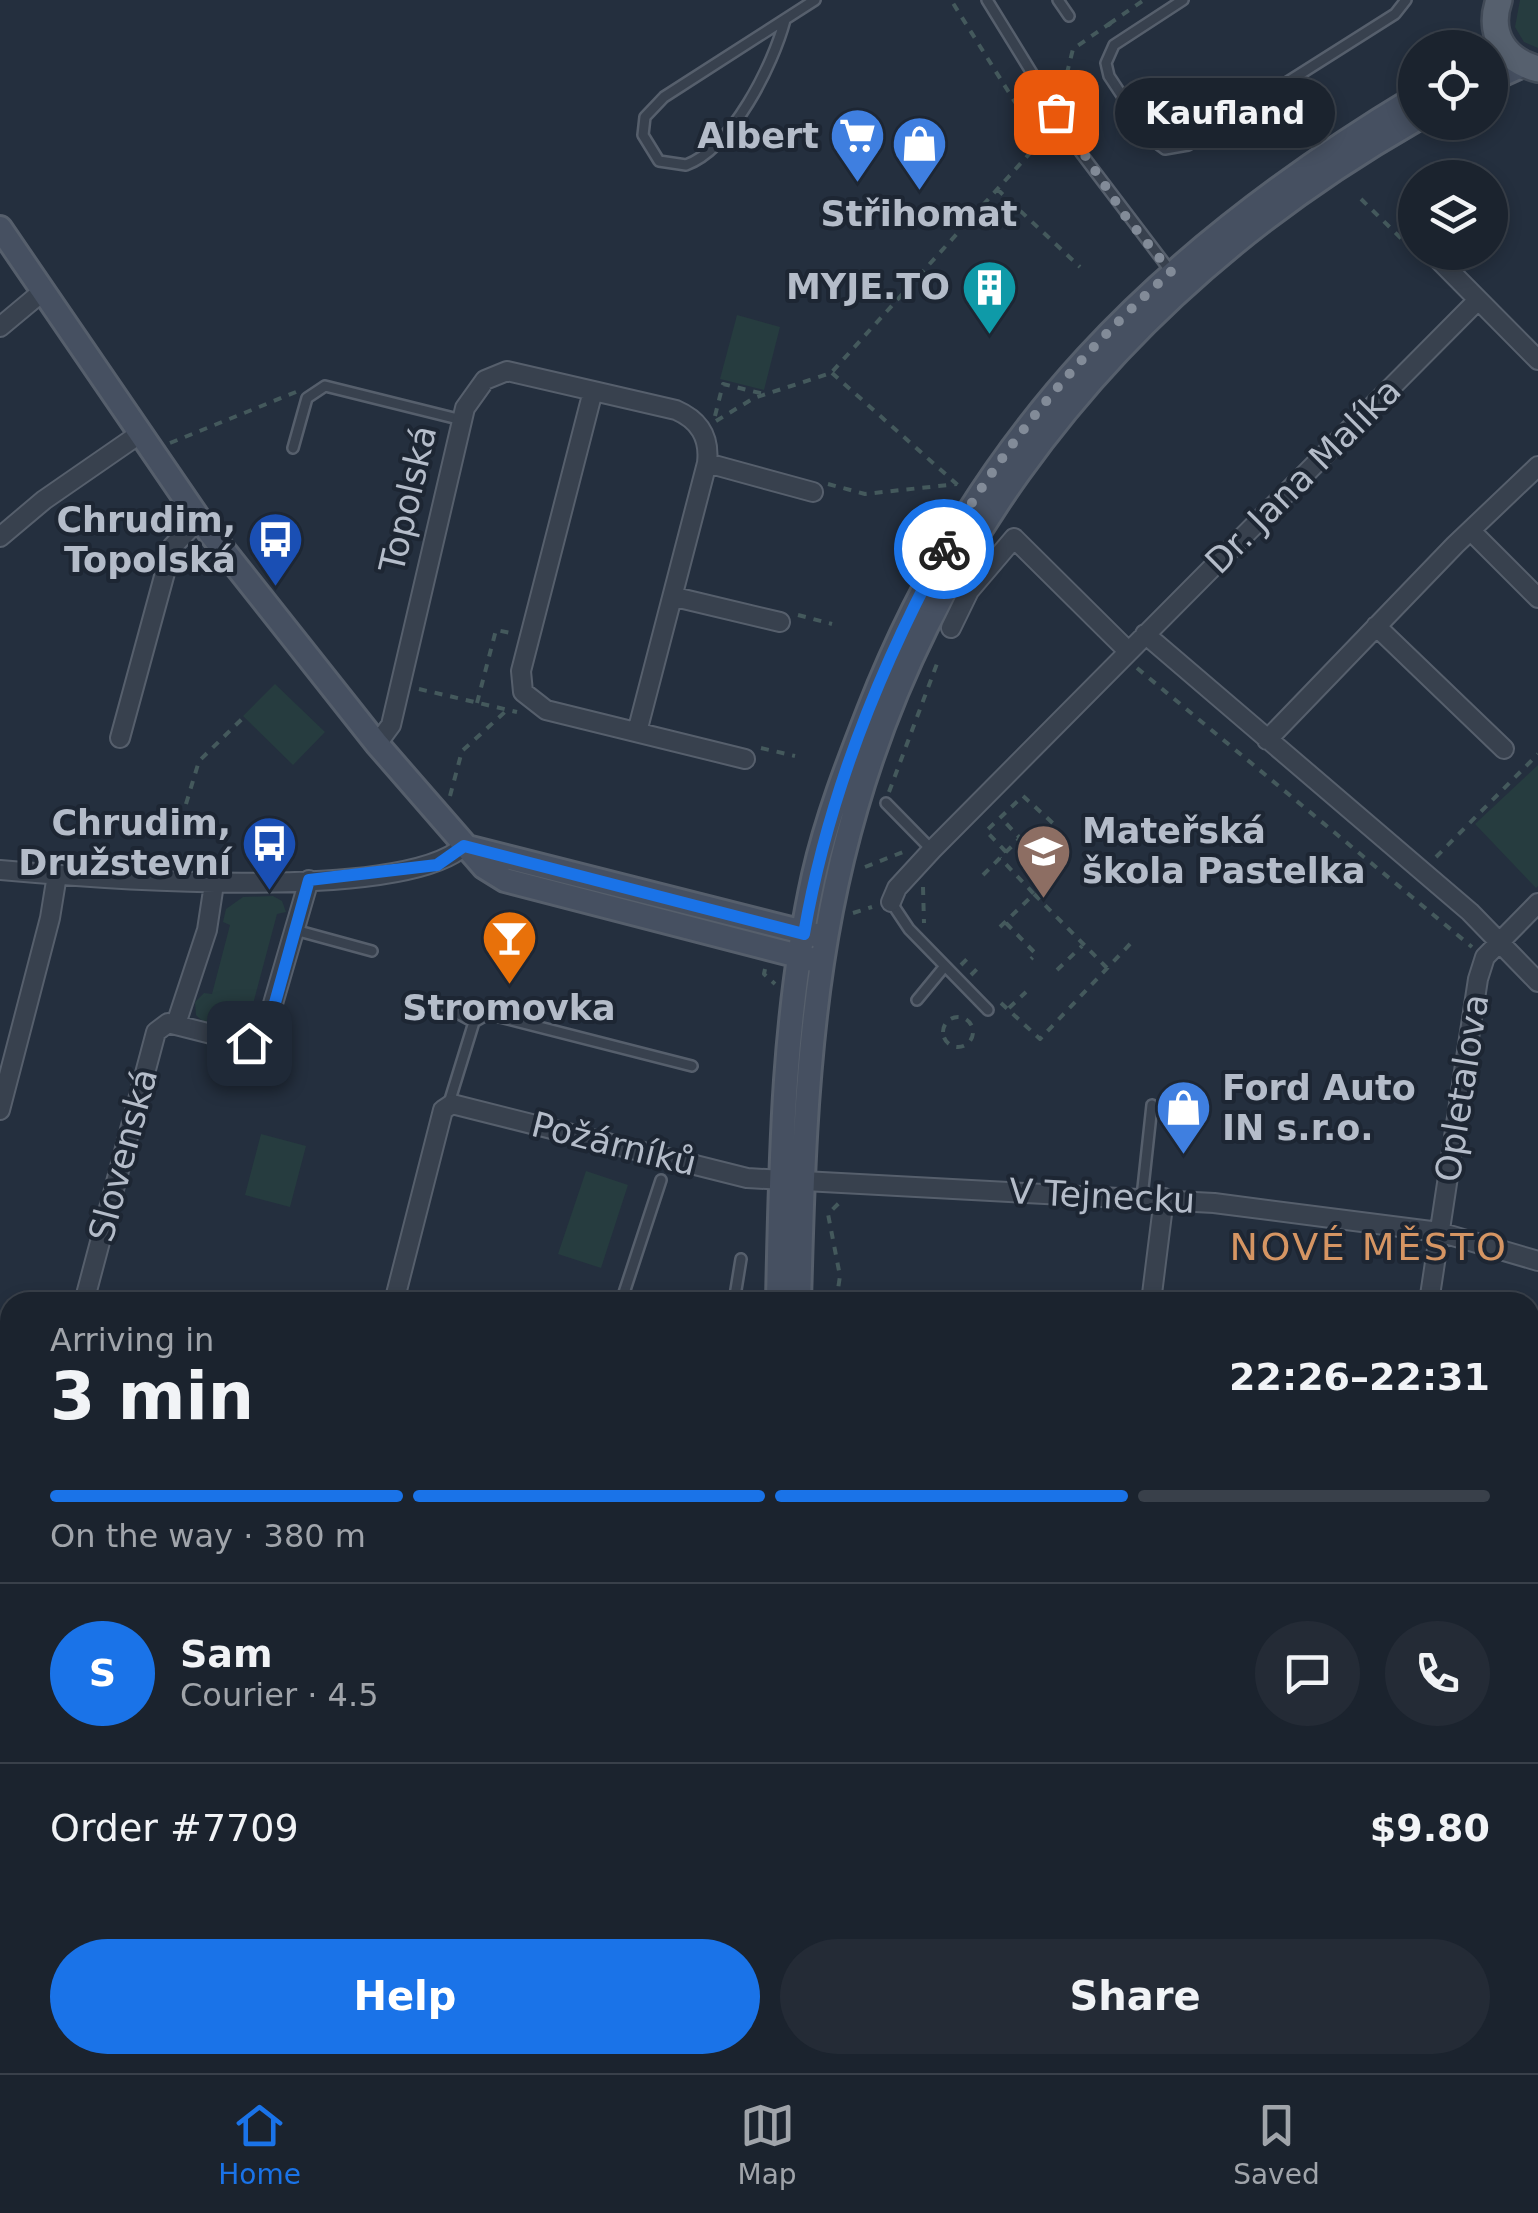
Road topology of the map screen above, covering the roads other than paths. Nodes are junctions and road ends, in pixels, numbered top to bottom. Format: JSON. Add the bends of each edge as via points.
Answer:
{"nodes":[{"id":1,"x":816,"y":0,"type":"edge"},
{"id":2,"x":986,"y":0,"type":"edge"},
{"id":3,"x":1058,"y":0,"type":"edge"},
{"id":4,"x":1182,"y":0,"type":"edge"},
{"id":5,"x":1406,"y":0,"type":"edge"},
{"id":6,"x":1498,"y":0,"type":"edge"},
{"id":7,"x":1069,"y":16,"type":"dead end"},
{"id":8,"x":785,"y":20,"type":"junction"},
{"id":9,"x":1494,"y":30,"type":"edge"},
{"id":10,"x":1398,"y":109,"type":"edge"},
{"id":11,"x":1398,"y":131,"type":"edge"},
{"id":12,"x":0,"y":228,"type":"edge"},
{"id":13,"x":1449,"y":270,"type":"edge"},
{"id":14,"x":1177,"y":279,"type":"junction"},
{"id":15,"x":42,"y":292,"type":"junction"},
{"id":16,"x":1478,"y":300,"type":"junction"},
{"id":17,"x":0,"y":328,"type":"edge"},
{"id":18,"x":1538,"y":360,"type":"edge"},
{"id":19,"x":592,"y":390,"type":"junction"},
{"id":20,"x":462,"y":420,"type":"junction"},
{"id":21,"x":145,"y":444,"type":"junction"},
{"id":22,"x":293,"y":448,"type":"dead end"},
{"id":23,"x":707,"y":463,"type":"junction"},
{"id":24,"x":1538,"y":466,"type":"edge"},
{"id":25,"x":813,"y":492,"type":"road end"},
{"id":26,"x":199,"y":519,"type":"junction"},
{"id":27,"x":1471,"y":530,"type":"junction"},
{"id":28,"x":0,"y":538,"type":"edge"},
{"id":29,"x":675,"y":597,"type":"junction"},
{"id":30,"x":1538,"y":598,"type":"edge"},
{"id":31,"x":781,"y":617,"type":"road end"},
{"id":32,"x":1376,"y":626,"type":"junction"},
{"id":33,"x":951,"y":628,"type":"road end"},
{"id":34,"x":1145,"y":634,"type":"junction"},
{"id":35,"x":1128,"y":651,"type":"junction"},
{"id":36,"x":637,"y":732,"type":"junction"},
{"id":37,"x":120,"y":738,"type":"dead end"},
{"id":38,"x":1267,"y":740,"type":"junction"},
{"id":39,"x":377,"y":744,"type":"junction"},
{"id":40,"x":1504,"y":750,"type":"dead end"},
{"id":41,"x":747,"y":752,"type":"road end"},
{"id":42,"x":886,"y":802,"type":"road end"},
{"id":43,"x":464,"y":846,"type":"junction"},
{"id":44,"x":929,"y":846,"type":"junction"},
{"id":45,"x":0,"y":870,"type":"edge"},
{"id":46,"x":57,"y":876,"type":"junction"},
{"id":47,"x":309,"y":880,"type":"junction"},
{"id":48,"x":214,"y":884,"type":"junction"},
{"id":49,"x":892,"y":902,"type":"joint"},
{"id":50,"x":1538,"y":903,"type":"edge"},
{"id":51,"x":295,"y":930,"type":"junction"},
{"id":52,"x":1499,"y":939,"type":"junction"},
{"id":53,"x":813,"y":947,"type":"junction"},
{"id":54,"x":372,"y":951,"type":"dead end"},
{"id":55,"x":945,"y":966,"type":"junction"},
{"id":56,"x":1538,"y":982,"type":"edge"},
{"id":57,"x":433,"y":1000,"type":"dead end"},
{"id":58,"x":917,"y":1000,"type":"dead end"},
{"id":59,"x":988,"y":1010,"type":"dead end"},
{"id":60,"x":474,"y":1022,"type":"junction"},
{"id":61,"x":176,"y":1024,"type":"junction"},
{"id":62,"x":692,"y":1066,"type":"dead end"},
{"id":63,"x":448,"y":1105,"type":"junction"},
{"id":64,"x":1152,"y":1105,"type":"dead end"},
{"id":65,"x":0,"y":1110,"type":"edge"},
{"id":66,"x":662,"y":1180,"type":"dead end"},
{"id":67,"x":791,"y":1181,"type":"junction"},
{"id":68,"x":1142,"y":1197,"type":"junction"},
{"id":69,"x":1164,"y":1198,"type":"junction"},
{"id":70,"x":1439,"y":1232,"type":"junction"},
{"id":71,"x":741,"y":1259,"type":"dead end"},
{"id":72,"x":1538,"y":1261,"type":"edge"},
{"id":73,"x":87,"y":1292,"type":"edge"},
{"id":74,"x":397,"y":1292,"type":"edge"},
{"id":75,"x":623,"y":1292,"type":"edge"},
{"id":76,"x":736,"y":1292,"type":"edge"},
{"id":77,"x":779,"y":1292,"type":"edge"},
{"id":78,"x":798,"y":1292,"type":"edge"},
{"id":79,"x":1152,"y":1292,"type":"edge"},
{"id":80,"x":1431,"y":1292,"type":"edge"}],
"edges":[{"from":1,"to":8,"type":"lane"},
{"from":2,"to":14,"type":"lane","via":[[1126,217]]},
{"from":3,"to":7,"type":"lane"},
{"from":4,"to":5,"type":"lane","via":[[1120,40],[1107,56],[1109,76],[1154,144],[1172,150],[1402,9]]},
{"from":6,"to":9,"type":"main road"},
{"from":8,"to":8,"type":"lane","via":[[650,109],[643,136],[659,161],[686,165],[717,143],[765,76]]},
{"from":10,"to":14,"type":"main road","via":[[1297,175]]},
{"from":11,"to":14,"type":"main road"},
{"from":12,"to":15,"type":"main road"},
{"from":13,"to":16,"type":"street"},
{"from":14,"to":53,"type":"main road","via":[[1121,317],[1053,394],[946,546],[894,649],[848,766],[814,877]]},
{"from":15,"to":17,"type":"street"},
{"from":15,"to":21,"type":"main road"},
{"from":16,"to":18,"type":"street"},
{"from":16,"to":34,"type":"street","name":"Dr. Jana Malíka"},
{"from":19,"to":20,"type":"street","name":"Topolská","via":[[498,373],[473,394]]},
{"from":19,"to":23,"type":"street","name":"Topolská","via":[[686,414],[706,437]]},
{"from":19,"to":36,"type":"street","via":[[520,677],[532,703]]},
{"from":20,"to":22,"type":"lane","via":[[337,386],[315,390],[306,402]]},
{"from":20,"to":39,"type":"street","name":"Topolská","via":[[391,725]]},
{"from":21,"to":26,"type":"main road"},
{"from":21,"to":28,"type":"street","via":[[44,500]]},
{"from":23,"to":25,"type":"street"},
{"from":23,"to":29,"type":"street"},
{"from":24,"to":27,"type":"street"},
{"from":26,"to":37,"type":"street","via":[[172,547]]},
{"from":26,"to":39,"type":"main road"},
{"from":27,"to":30,"type":"street"},
{"from":27,"to":32,"type":"street"},
{"from":29,"to":31,"type":"street"},
{"from":29,"to":36,"type":"street"},
{"from":32,"to":38,"type":"street"},
{"from":32,"to":40,"type":"street"},
{"from":33,"to":35,"type":"street","via":[[969,591],[1014,538]]},
{"from":34,"to":35,"type":"street","name":"Dr. Jana Malíka"},
{"from":34,"to":38,"type":"street"},
{"from":35,"to":44,"type":"street","name":"Dr. Jana Malíka"},
{"from":36,"to":41,"type":"street"},
{"from":38,"to":52,"type":"street"},
{"from":39,"to":43,"type":"main road"},
{"from":42,"to":44,"type":"lane"},
{"from":43,"to":47,"type":"street","via":[[437,865]]},
{"from":43,"to":53,"type":"main road","via":[[506,880]]},
{"from":44,"to":49,"type":"street","name":"Dr. Jana Malíka"},
{"from":45,"to":46,"type":"street"},
{"from":46,"to":48,"type":"street"},
{"from":46,"to":65,"type":"street"},
{"from":47,"to":48,"type":"street"},
{"from":47,"to":51,"type":"street"},
{"from":48,"to":61,"type":"street","via":[[207,930]]},
{"from":49,"to":55,"type":"lane","via":[[897,916]]},
{"from":50,"to":52,"type":"street","name":"Opletalova"},
{"from":51,"to":54,"type":"lane"},
{"from":51,"to":61,"type":"street","via":[[268,1028],[258,1041]]},
{"from":52,"to":56,"type":"street"},
{"from":52,"to":70,"type":"street","name":"Opletalova","via":[[1485,957]]},
{"from":53,"to":67,"type":"main road"},
{"from":55,"to":58,"type":"lane"},
{"from":55,"to":59,"type":"lane"},
{"from":57,"to":60,"type":"lane"},
{"from":60,"to":62,"type":"lane","via":[[488,1014]]},
{"from":60,"to":63,"type":"lane"},
{"from":61,"to":73,"type":"street","name":"Slovenská","via":[[163,1024],[154,1037]]},
{"from":63,"to":67,"type":"street","name":"Požárníků","via":[[746,1178]]},
{"from":63,"to":74,"type":"street"},
{"from":64,"to":68,"type":"lane"},
{"from":66,"to":75,"type":"lane"},
{"from":67,"to":68,"type":"street","name":"V Tejnecku"},
{"from":67,"to":77,"type":"main road"},
{"from":67,"to":78,"type":"main road"},
{"from":68,"to":69,"type":"street","name":"V Tejnecku"},
{"from":69,"to":70,"type":"street","name":"V Tejnecku"},
{"from":69,"to":79,"type":"street"},
{"from":70,"to":72,"type":"street","name":"V Tejnecku"},
{"from":70,"to":80,"type":"street","name":"Opletalova"},
{"from":71,"to":76,"type":"lane"}]}
